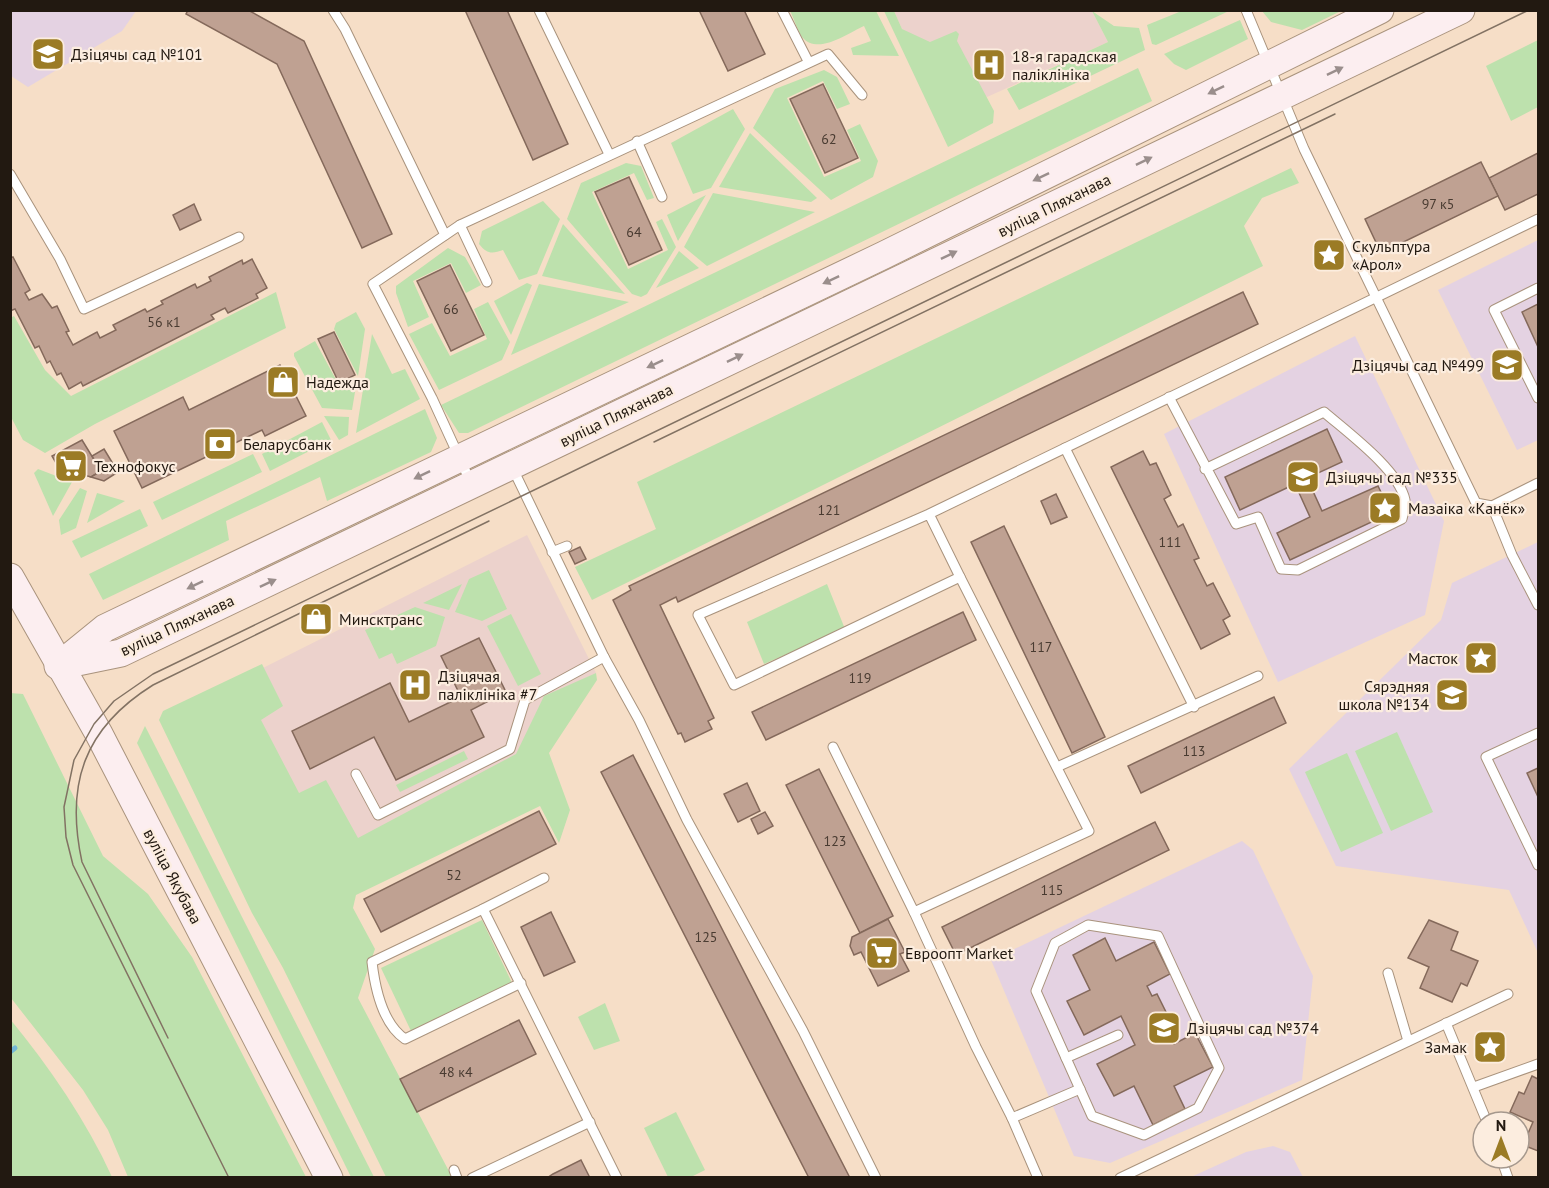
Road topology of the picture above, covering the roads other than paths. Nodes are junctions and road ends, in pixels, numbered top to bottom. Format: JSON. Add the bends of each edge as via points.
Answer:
{"nodes":[{"id":1,"x":333,"y":10,"type":"edge"},
{"id":2,"x":539,"y":10,"type":"edge"},
{"id":3,"x":782,"y":10,"type":"edge"},
{"id":4,"x":1246,"y":10,"type":"edge"},
{"id":5,"x":1380,"y":10,"type":"edge"},
{"id":6,"x":1461,"y":10,"type":"edge"},
{"id":7,"x":808,"y":61,"type":"junction"},
{"id":8,"x":1268,"y":64,"type":"junction"},
{"id":9,"x":862,"y":95,"type":"dead end"},
{"id":10,"x":1282,"y":96,"type":"junction"},
{"id":11,"x":637,"y":141,"type":"junction"},
{"id":12,"x":609,"y":153,"type":"junction"},
{"id":13,"x":10,"y":174,"type":"edge"},
{"id":14,"x":14,"y":188,"type":"edge"},
{"id":15,"x":662,"y":197,"type":"dead end"},
{"id":16,"x":1539,"y":219,"type":"edge"},
{"id":17,"x":460,"y":225,"type":"junction"},
{"id":18,"x":445,"y":235,"type":"junction"},
{"id":19,"x":239,"y":237,"type":"dead end"},
{"id":20,"x":884,"y":255,"type":"junction"},
{"id":21,"x":897,"y":280,"type":"junction"},
{"id":22,"x":487,"y":282,"type":"dead end"},
{"id":23,"x":1539,"y":288,"type":"edge"},
{"id":24,"x":1376,"y":297,"type":"junction"},
{"id":25,"x":1169,"y":397,"type":"junction"},
{"id":26,"x":1539,"y":398,"type":"edge"},
{"id":27,"x":1065,"y":448,"type":"junction"},
{"id":28,"x":505,"y":452,"type":"junction"},
{"id":29,"x":459,"y":456,"type":"junction"},
{"id":30,"x":1205,"y":469,"type":"junction"},
{"id":31,"x":1539,"y":483,"type":"edge"},
{"id":32,"x":472,"y":484,"type":"junction"},
{"id":33,"x":1492,"y":506,"type":"junction"},
{"id":34,"x":929,"y":514,"type":"junction"},
{"id":35,"x":567,"y":546,"type":"dead end"},
{"id":36,"x":552,"y":552,"type":"junction"},
{"id":37,"x":10,"y":577,"type":"edge"},
{"id":38,"x":960,"y":578,"type":"junction"},
{"id":39,"x":1539,"y":605,"type":"edge"},
{"id":40,"x":604,"y":657,"type":"junction"},
{"id":41,"x":58,"y":666,"type":"junction"},
{"id":42,"x":1258,"y":676,"type":"dead end"},
{"id":43,"x":1194,"y":707,"type":"junction"},
{"id":44,"x":1539,"y":733,"type":"edge"},
{"id":45,"x":833,"y":747,"type":"dead end"},
{"id":46,"x":1057,"y":767,"type":"junction"},
{"id":47,"x":356,"y":774,"type":"dead end"},
{"id":48,"x":1539,"y":865,"type":"edge"},
{"id":49,"x":544,"y":878,"type":"dead end"},
{"id":50,"x":483,"y":909,"type":"junction"},
{"id":51,"x":914,"y":912,"type":"junction"},
{"id":52,"x":1388,"y":974,"type":"dead end"},
{"id":53,"x":521,"y":983,"type":"junction"},
{"id":54,"x":1508,"y":994,"type":"dead end"},
{"id":55,"x":1446,"y":1023,"type":"junction"},
{"id":56,"x":1118,"y":1035,"type":"dead end"},
{"id":57,"x":1408,"y":1041,"type":"junction"},
{"id":58,"x":1066,"y":1058,"type":"junction"},
{"id":59,"x":1539,"y":1064,"type":"edge"},
{"id":60,"x":1473,"y":1087,"type":"junction"},
{"id":61,"x":1080,"y":1089,"type":"junction"},
{"id":62,"x":1482,"y":1110,"type":"edge"},
{"id":63,"x":1012,"y":1118,"type":"junction"},
{"id":64,"x":590,"y":1122,"type":"junction"},
{"id":65,"x":329,"y":1178,"type":"edge"},
{"id":66,"x":472,"y":1178,"type":"edge"},
{"id":67,"x":617,"y":1178,"type":"edge"},
{"id":68,"x":876,"y":1178,"type":"edge"},
{"id":69,"x":1038,"y":1178,"type":"edge"},
{"id":70,"x":1120,"y":1178,"type":"edge"}],
"edges":[{"from":1,"to":18,"type":"lane"},
{"from":2,"to":12,"type":"lane"},
{"from":3,"to":7,"type":"lane"},
{"from":4,"to":8,"type":"lane"},
{"from":5,"to":8,"type":"main road","name":"вуліца Пляханава"},
{"from":10,"to":6,"type":"main road","name":"вуліца Пляханава","one_way":true},
{"from":7,"to":9,"type":"lane","via":[[828,54]]},
{"from":7,"to":11,"type":"lane","via":[[736,98]]},
{"from":8,"to":10,"type":"lane"},
{"from":8,"to":20,"type":"main road","name":"вуліца Пляханава","one_way":true},
{"from":21,"to":10,"type":"main road","name":"вуліца Пляханава","one_way":true},
{"from":10,"to":24,"type":"lane"},
{"from":11,"to":12,"type":"lane"},
{"from":11,"to":15,"type":"lane"},
{"from":12,"to":17,"type":"lane"},
{"from":13,"to":14,"type":"lane"},
{"from":14,"to":19,"type":"lane","via":[[60,259],[84,309]]},
{"from":16,"to":24,"type":"lane"},
{"from":17,"to":18,"type":"lane"},
{"from":17,"to":22,"type":"lane"},
{"from":18,"to":29,"type":"lane","via":[[373,284]]},
{"from":20,"to":21,"type":"main road"},
{"from":20,"to":28,"type":"main road","name":"вуліца Пляханава","one_way":true},
{"from":28,"to":21,"type":"main road","name":"вуліца Пляханава","one_way":true},
{"from":23,"to":26,"type":"lane","via":[[1494,310]]},
{"from":24,"to":25,"type":"lane"},
{"from":24,"to":33,"type":"lane","via":[[1476,503]]},
{"from":25,"to":27,"type":"lane"},
{"from":25,"to":30,"type":"lane"},
{"from":27,"to":34,"type":"lane"},
{"from":27,"to":43,"type":"lane"},
{"from":28,"to":29,"type":"main road","name":"вуліца Пляханава"},
{"from":28,"to":32,"type":"main road","name":"вуліца Пляханава"},
{"from":28,"to":36,"type":"lane"},
{"from":29,"to":32,"type":"lane"},
{"from":29,"to":41,"type":"main road","name":"вуліца Пляханава","one_way":true,"via":[[105,628]]},
{"from":30,"to":30,"type":"lane","via":[[1236,524],[1258,517],[1281,569],[1291,571],[1385,528],[1402,519],[1404,512],[1405,500],[1389,470],[1324,412]]},
{"from":31,"to":33,"type":"lane"},
{"from":41,"to":32,"type":"main road","name":"вуліца Пляханава","one_way":true,"via":[[121,653]]},
{"from":33,"to":39,"type":"lane"},
{"from":34,"to":38,"type":"lane"},
{"from":34,"to":38,"type":"lane","via":[[699,615],[734,686]]},
{"from":35,"to":36,"type":"lane"},
{"from":36,"to":40,"type":"lane"},
{"from":37,"to":41,"type":"main road","name":"вуліца Якубава"},
{"from":38,"to":46,"type":"lane"},
{"from":40,"to":47,"type":"lane","via":[[525,700],[510,749],[378,815]]},
{"from":40,"to":68,"type":"lane"},
{"from":41,"to":65,"type":"main road","name":"вуліца Якубава","via":[[104,744]]},
{"from":42,"to":43,"type":"lane"},
{"from":43,"to":46,"type":"lane"},
{"from":44,"to":48,"type":"lane","via":[[1486,757]]},
{"from":45,"to":51,"type":"lane"},
{"from":46,"to":51,"type":"lane","via":[[1089,831]]},
{"from":49,"to":50,"type":"lane"},
{"from":50,"to":53,"type":"lane"},
{"from":50,"to":53,"type":"lane","via":[[372,962],[375,987],[394,1032],[405,1039]]},
{"from":51,"to":63,"type":"lane"},
{"from":52,"to":57,"type":"lane"},
{"from":53,"to":64,"type":"lane"},
{"from":54,"to":55,"type":"lane"},
{"from":55,"to":57,"type":"lane"},
{"from":55,"to":60,"type":"lane"},
{"from":56,"to":58,"type":"lane"},
{"from":57,"to":70,"type":"lane"},
{"from":58,"to":61,"type":"lane"},
{"from":58,"to":61,"type":"lane","via":[[1036,991],[1055,943],[1088,925],[1158,936],[1220,1068],[1198,1108],[1144,1135],[1092,1116]]},
{"from":59,"to":60,"type":"lane"},
{"from":60,"to":62,"type":"lane"},
{"from":61,"to":63,"type":"lane"},
{"from":63,"to":69,"type":"lane"},
{"from":64,"to":66,"type":"lane"},
{"from":64,"to":67,"type":"lane"}]}
